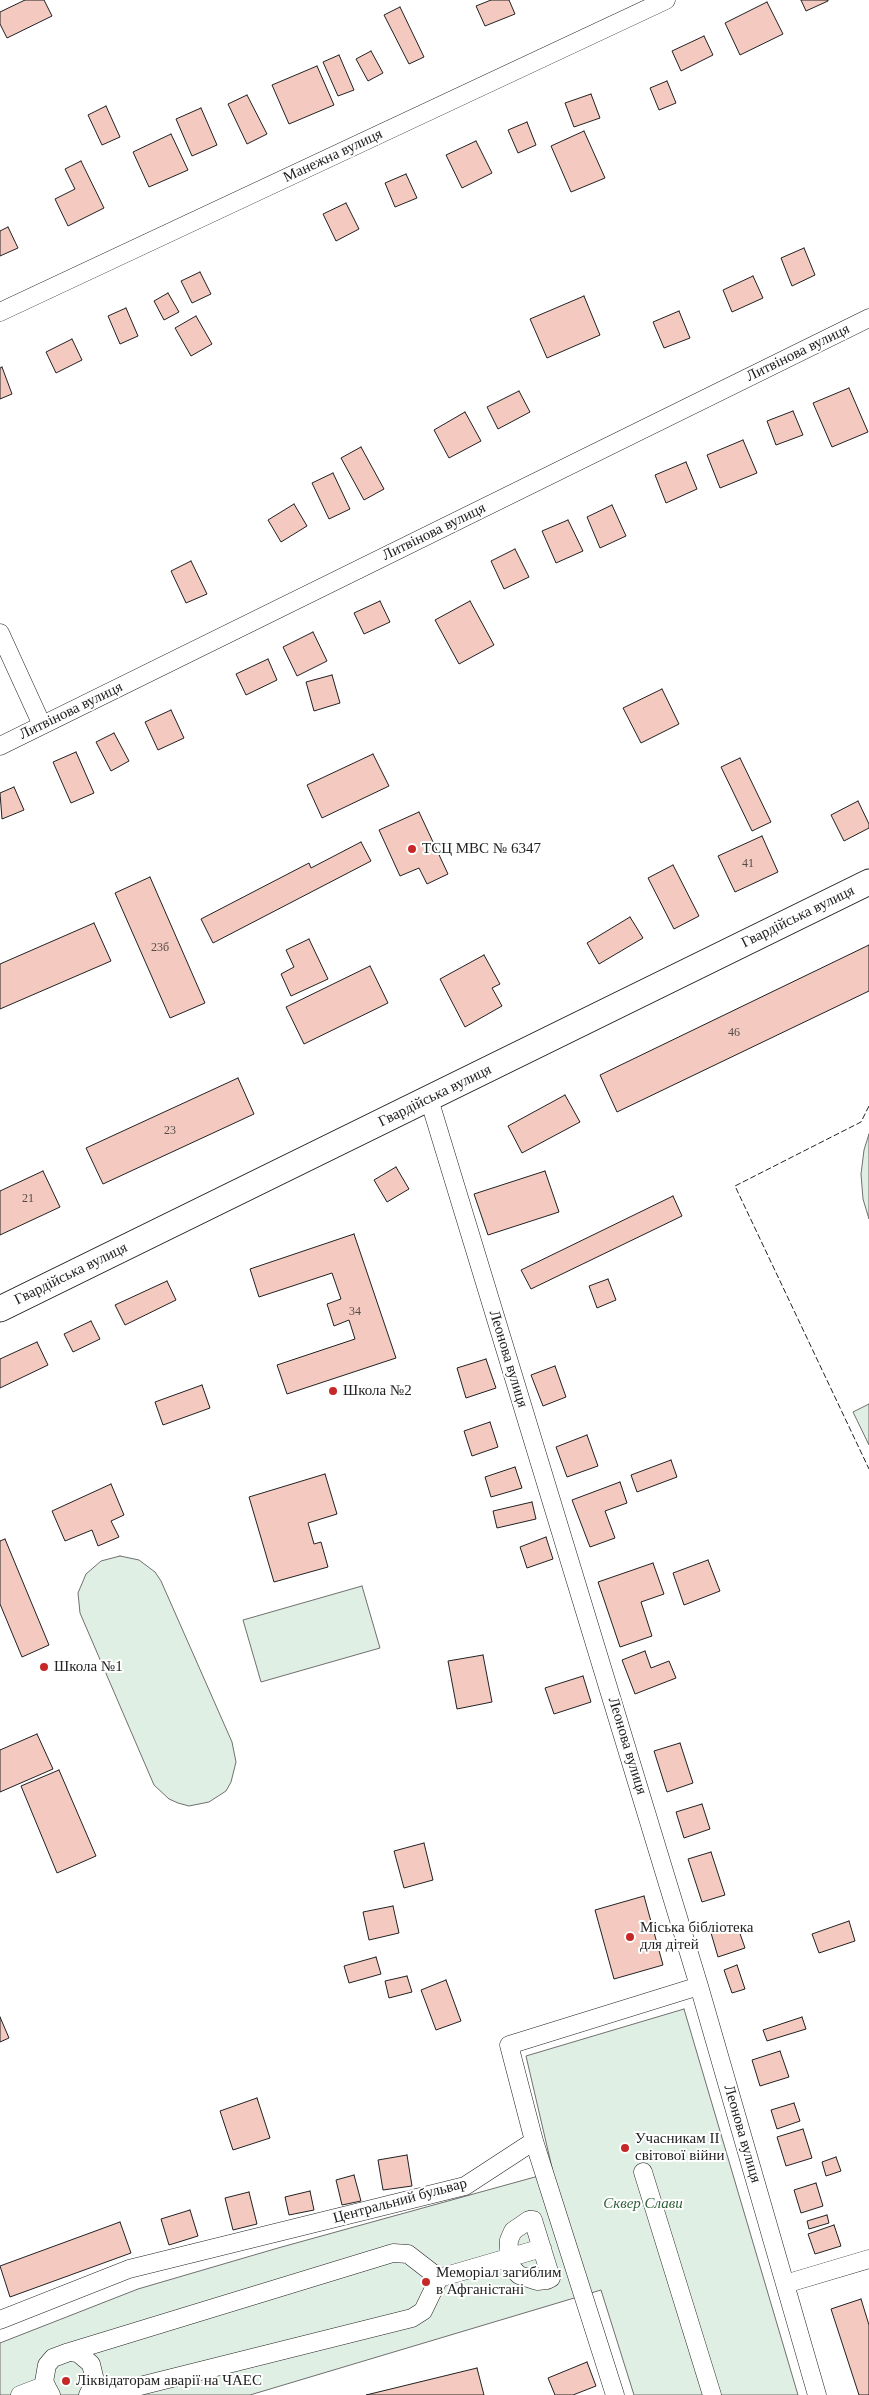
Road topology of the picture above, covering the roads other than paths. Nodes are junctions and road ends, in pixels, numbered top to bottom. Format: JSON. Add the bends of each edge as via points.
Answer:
{"nodes":[{"id":1,"x":666,"y":0,"type":"edge"},
{"id":2,"x":0,"y":312,"type":"edge"},
{"id":3,"x":869,"y":318,"type":"edge"},
{"id":4,"x":0,"y":633,"type":"edge"},
{"id":5,"x":42,"y":724,"type":"junction"},
{"id":6,"x":0,"y":746,"type":"edge"},
{"id":7,"x":869,"y":882,"type":"edge"},
{"id":8,"x":429,"y":1099,"type":"junction"},
{"id":9,"x":0,"y":1309,"type":"edge"},
{"id":10,"x":700,"y":1986,"type":"junction"},
{"id":11,"x":534,"y":2141,"type":"junction"},
{"id":12,"x":643,"y":2172,"type":"dead end"},
{"id":13,"x":542,"y":2248,"type":"junction"},
{"id":14,"x":508,"y":2258,"type":"junction"},
{"id":15,"x":869,"y":2259,"type":"edge"},
{"id":16,"x":439,"y":2278,"type":"junction"},
{"id":17,"x":785,"y":2284,"type":"junction"},
{"id":18,"x":0,"y":2320,"type":"edge"},
{"id":19,"x":69,"y":2352,"type":"junction"},
{"id":20,"x":49,"y":2390,"type":"edge"},
{"id":21,"x":20,"y":2395,"type":"edge"},
{"id":22,"x":88,"y":2395,"type":"edge"},
{"id":23,"x":104,"y":2395,"type":"edge"},
{"id":24,"x":615,"y":2395,"type":"edge"},
{"id":25,"x":712,"y":2395,"type":"edge"},
{"id":26,"x":817,"y":2395,"type":"edge"}],
"edges":[{"from":1,"to":2,"type":"street","name":"Манежна вулиця"},
{"from":3,"to":5,"type":"street","name":"Литвінова вулиця"},
{"from":4,"to":5,"type":"street"},
{"from":5,"to":6,"type":"street","name":"Литвінова вулиця"},
{"from":7,"to":8,"type":"street","name":"Гвардійська вулиця"},
{"from":8,"to":9,"type":"street","name":"Гвардійська вулиця"},
{"from":8,"to":10,"type":"street","name":"Леонова вулиця"},
{"from":10,"to":11,"type":"street","via":[[509,2045]]},
{"from":10,"to":17,"type":"street","name":"Леонова вулиця"},
{"from":11,"to":18,"type":"street","name":"Центральний бульвар","via":[[465,2186],[129,2269]]},
{"from":11,"to":24,"type":"street"},
{"from":12,"to":25,"type":"street"},
{"from":13,"to":14,"type":"street"},
{"from":13,"to":14,"type":"street","via":[[533,2220],[529,2220],[513,2231],[508,2240]]},
{"from":13,"to":14,"type":"street","via":[[551,2278],[547,2280],[537,2281],[519,2275]]},
{"from":14,"to":16,"type":"street"},
{"from":15,"to":17,"type":"street"},
{"from":16,"to":19,"type":"street","via":[[408,2254],[393,2253]]},
{"from":16,"to":23,"type":"street","via":[[423,2310],[412,2318]]},
{"from":17,"to":26,"type":"street","name":"Леонова вулиця"},
{"from":19,"to":20,"type":"street","via":[[53,2358],[47,2365],[44,2373]]},
{"from":19,"to":22,"type":"street","via":[[78,2353],[92,2364],[95,2381]]},
{"from":20,"to":21,"type":"street"}]}
